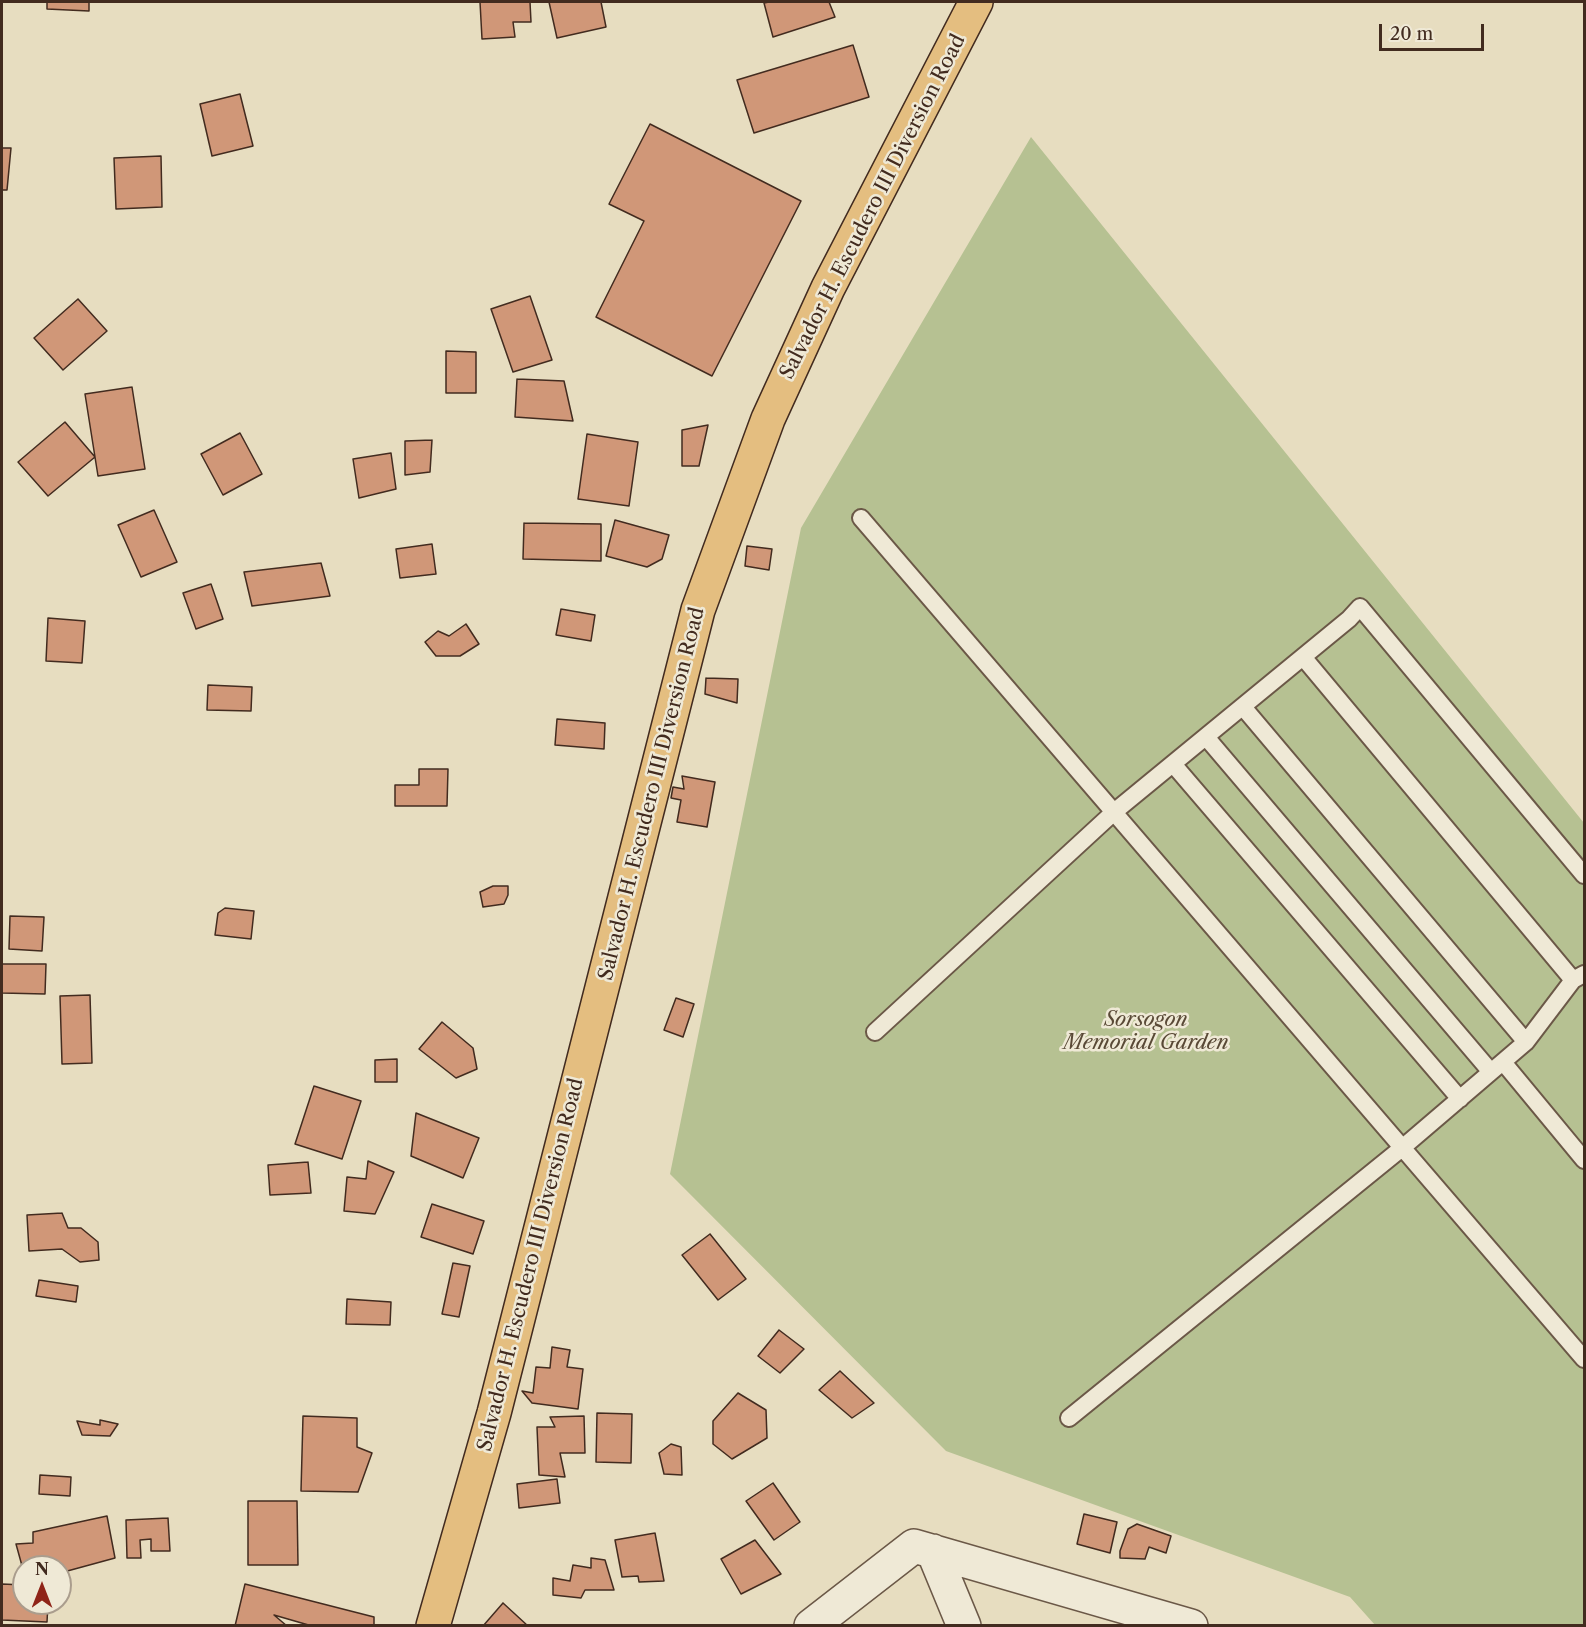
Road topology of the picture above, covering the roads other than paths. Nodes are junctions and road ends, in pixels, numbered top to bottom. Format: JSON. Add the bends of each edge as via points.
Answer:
{"nodes":[{"id":1,"x":976,"y":2,"type":"edge"},
{"id":2,"x":861,"y":518,"type":"dead end"},
{"id":3,"x":1303,"y":657,"type":"junction"},
{"id":4,"x":1243,"y":707,"type":"junction"},
{"id":5,"x":1206,"y":737,"type":"junction"},
{"id":6,"x":1173,"y":764,"type":"junction"},
{"id":7,"x":1114,"y":812,"type":"junction"},
{"id":8,"x":1584,"y":874,"type":"edge"},
{"id":9,"x":1579,"y":977,"type":"edge"},
{"id":10,"x":875,"y":1032,"type":"dead end"},
{"id":11,"x":1526,"y":1042,"type":"junction"},
{"id":12,"x":1497,"y":1067,"type":"junction"},
{"id":13,"x":1460,"y":1099,"type":"junction"},
{"id":14,"x":1402,"y":1148,"type":"junction"},
{"id":15,"x":1584,"y":1160,"type":"edge"},
{"id":16,"x":1584,"y":1359,"type":"edge"},
{"id":17,"x":1069,"y":1418,"type":"dead end"},
{"id":18,"x":933,"y":1551,"type":"junction"},
{"id":19,"x":1180,"y":1624,"type":"edge"},
{"id":20,"x":433,"y":1626,"type":"edge"},
{"id":21,"x":811,"y":1626,"type":"edge"},
{"id":22,"x":964,"y":1626,"type":"edge"}],
"edges":[{"from":1,"to":20,"type":"highway","name":"Salvador H. Escudero III Diversion Road","via":[[828,288],[768,419],[698,610],[497,1402]]},
{"from":2,"to":7,"type":"lane"},
{"from":3,"to":4,"type":"lane"},
{"from":3,"to":8,"type":"lane","via":[[1360,607]]},
{"from":3,"to":9,"type":"lane"},
{"from":4,"to":5,"type":"lane"},
{"from":4,"to":11,"type":"lane"},
{"from":5,"to":6,"type":"lane"},
{"from":5,"to":12,"type":"lane"},
{"from":6,"to":7,"type":"lane"},
{"from":6,"to":13,"type":"lane"},
{"from":7,"to":10,"type":"lane"},
{"from":7,"to":14,"type":"lane"},
{"from":9,"to":11,"type":"lane"},
{"from":11,"to":12,"type":"lane"},
{"from":12,"to":13,"type":"lane"},
{"from":12,"to":15,"type":"lane"},
{"from":13,"to":14,"type":"lane"},
{"from":14,"to":16,"type":"lane"},
{"from":14,"to":17,"type":"lane"},
{"from":18,"to":19,"type":"street"},
{"from":18,"to":21,"type":"street","via":[[914,1546]]},
{"from":18,"to":22,"type":"street"}]}
